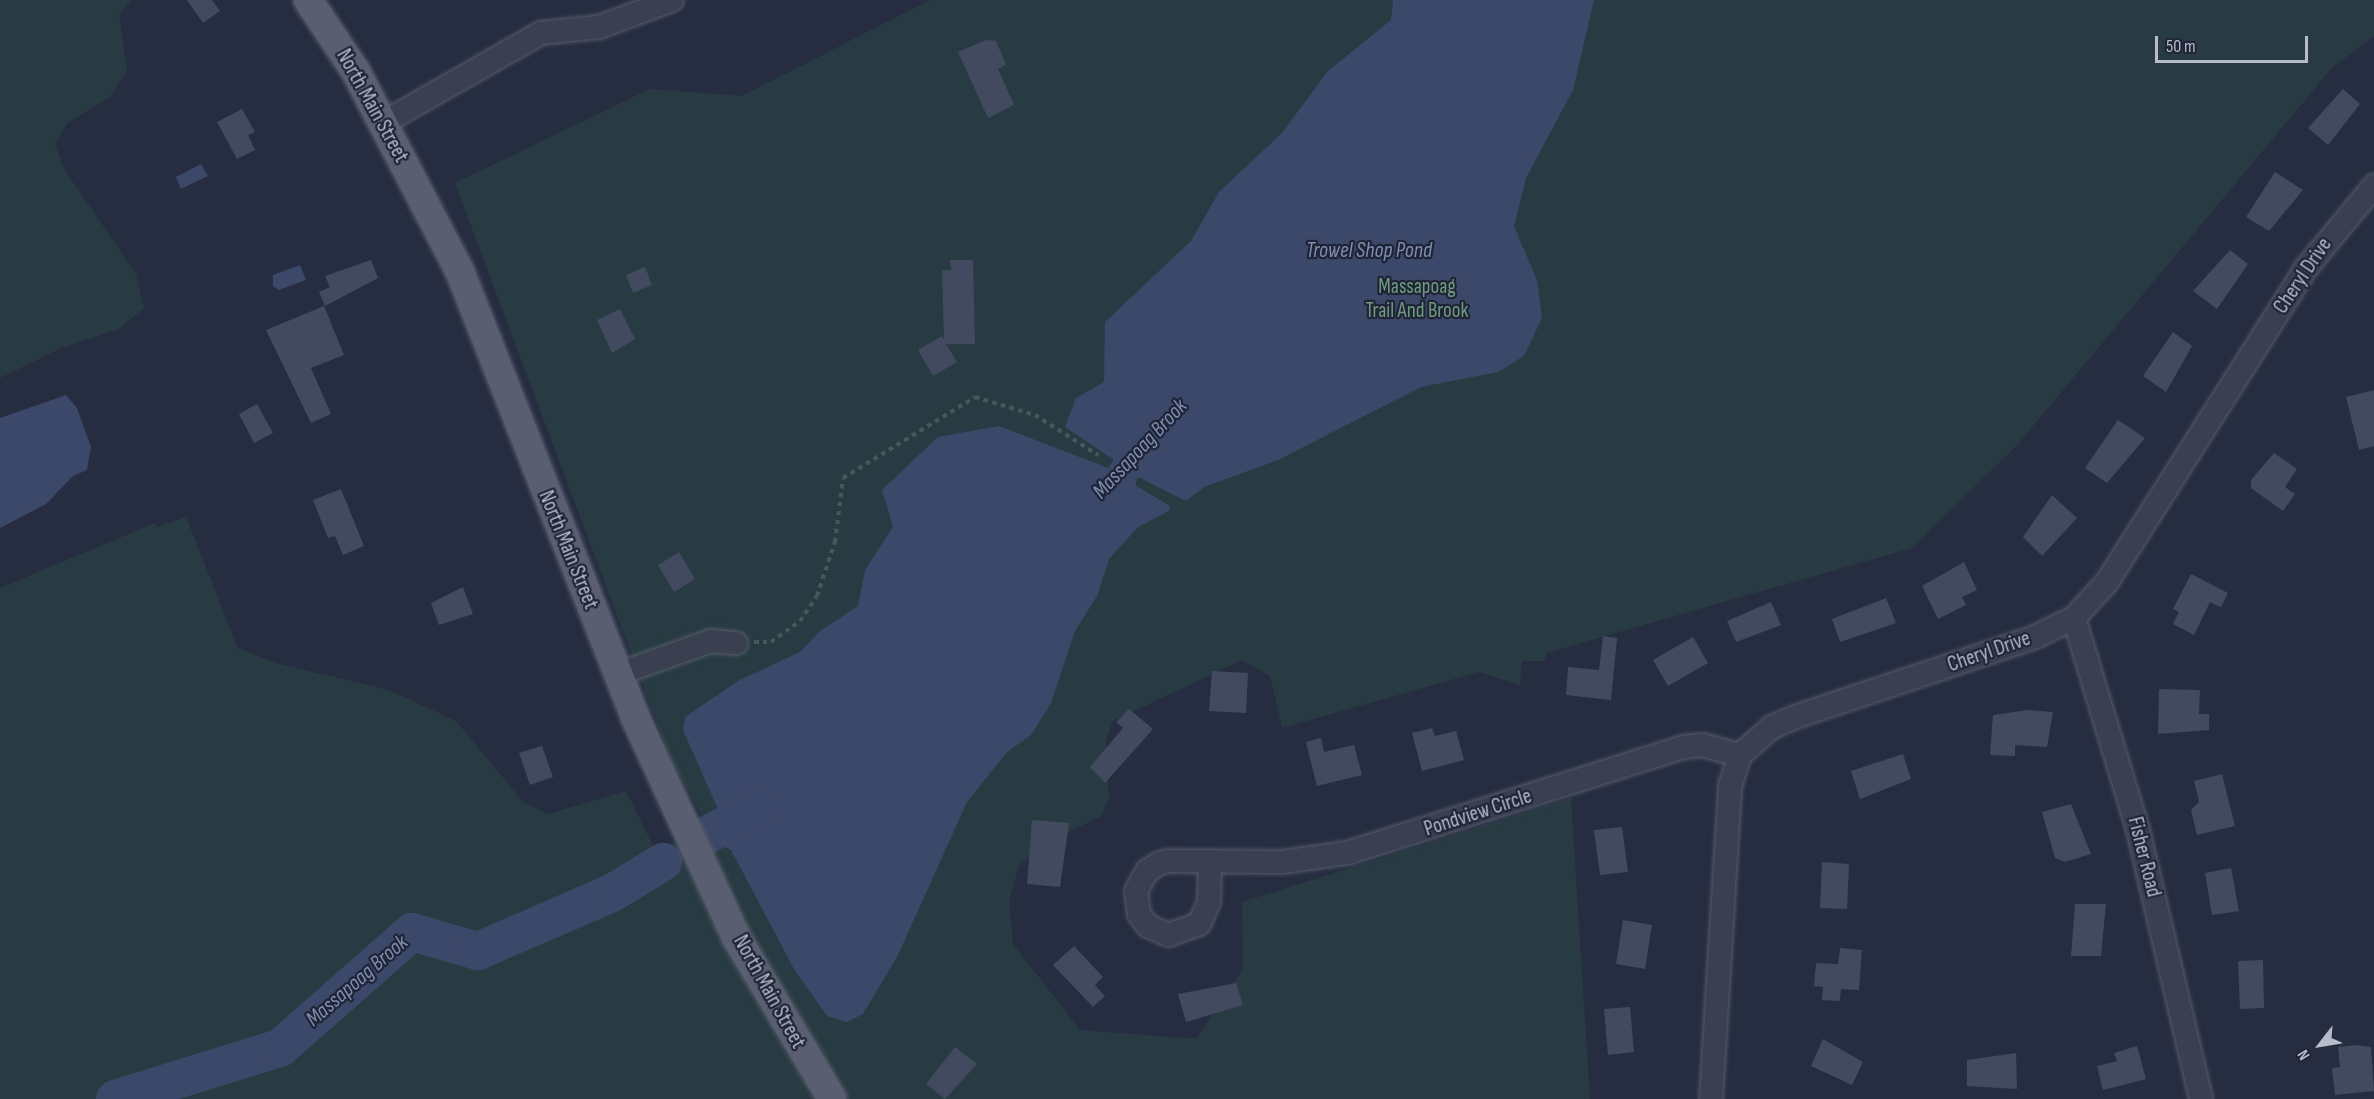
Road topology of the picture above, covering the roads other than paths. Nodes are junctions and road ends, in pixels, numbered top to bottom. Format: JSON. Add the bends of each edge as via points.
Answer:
{"nodes":[{"id":1,"x":308,"y":0,"type":"edge"},
{"id":2,"x":672,"y":0,"type":"edge"},
{"id":3,"x":383,"y":123,"type":"junction"},
{"id":4,"x":2373,"y":189,"type":"edge"},
{"id":5,"x":2074,"y":618,"type":"junction"},
{"id":6,"x":736,"y":643,"type":"road end"},
{"id":7,"x":618,"y":674,"type":"junction"},
{"id":8,"x":1740,"y":754,"type":"junction"},
{"id":9,"x":1210,"y":861,"type":"dead end"},
{"id":10,"x":832,"y":1099,"type":"edge"},
{"id":11,"x":1711,"y":1099,"type":"edge"},
{"id":12,"x":2201,"y":1099,"type":"edge"}],
"edges":[{"from":1,"to":3,"type":"main road","name":"North Main Street"},
{"from":2,"to":3,"type":"street","via":[[599,27],[542,33]]},
{"from":3,"to":7,"type":"main road","name":"North Main Street","via":[[460,272]]},
{"from":4,"to":5,"type":"street","name":"Cheryl Drive","via":[[2306,268],[2107,582]]},
{"from":5,"to":8,"type":"street","name":"Cheryl Drive","via":[[2035,637],[1795,717],[1772,727]]},
{"from":5,"to":12,"type":"street","name":"Fisher Road","via":[[2138,830]]},
{"from":6,"to":7,"type":"street","via":[[711,641]]},
{"from":7,"to":10,"type":"main road","name":"North Main Street","via":[[736,937]]},
{"from":8,"to":9,"type":"street","name":"Pondview Circle","via":[[1702,745],[1683,747],[1347,853],[1282,862]]},
{"from":8,"to":11,"type":"street","via":[[1730,786]]}]}
